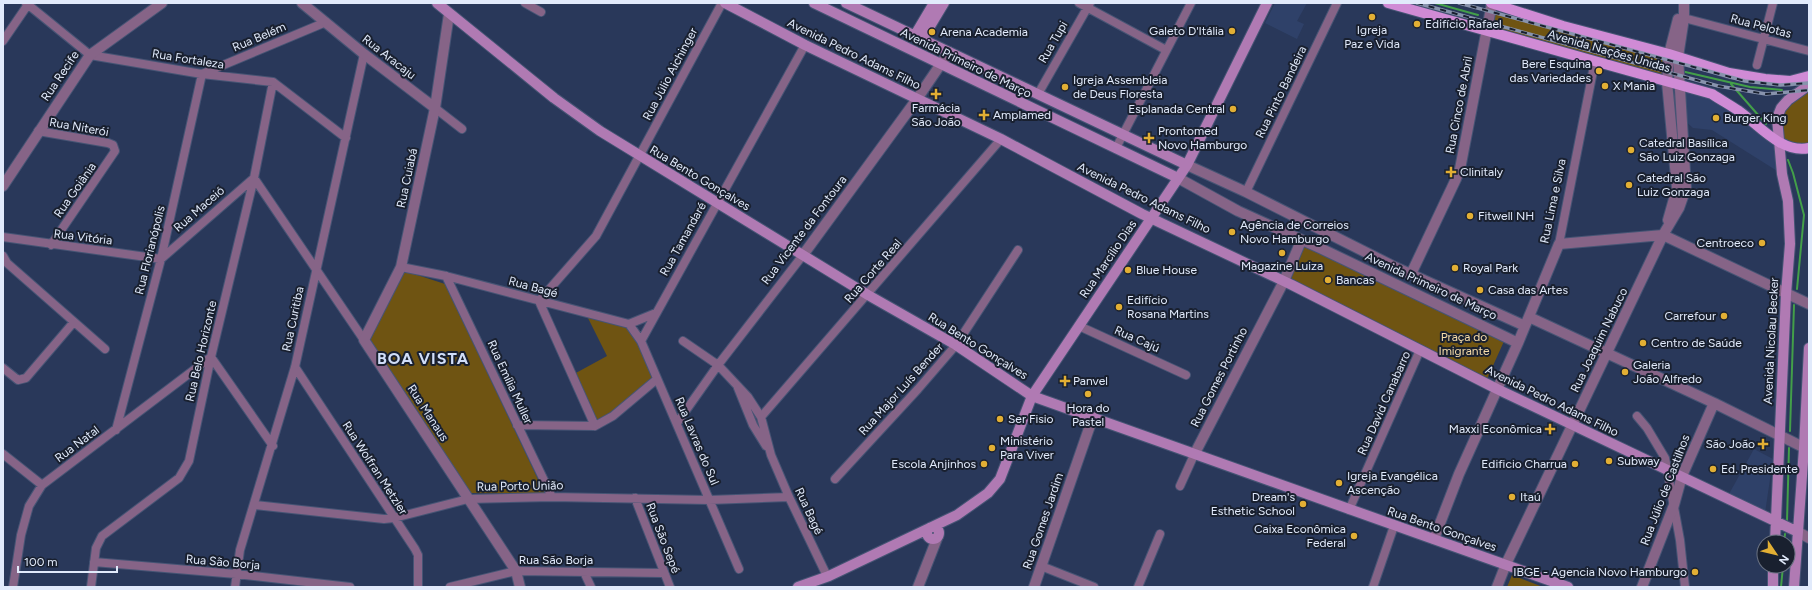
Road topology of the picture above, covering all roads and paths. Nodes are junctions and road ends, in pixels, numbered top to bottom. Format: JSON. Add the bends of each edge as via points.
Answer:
{"nodes":[{"id":1,"x":28,"y":3,"type":"edge"},
{"id":2,"x":162,"y":3,"type":"edge"},
{"id":3,"x":302,"y":3,"type":"edge"},
{"id":4,"x":437,"y":3,"type":"edge"},
{"id":5,"x":525,"y":3,"type":"edge"},
{"id":6,"x":724,"y":3,"type":"edge"},
{"id":7,"x":814,"y":3,"type":"edge"},
{"id":8,"x":846,"y":3,"type":"edge"},
{"id":9,"x":934,"y":3,"type":"edge"},
{"id":10,"x":944,"y":3,"type":"edge"},
{"id":11,"x":1079,"y":3,"type":"edge"},
{"id":12,"x":1191,"y":3,"type":"edge"},
{"id":13,"x":1267,"y":3,"type":"edge"},
{"id":14,"x":1337,"y":3,"type":"edge"},
{"id":15,"x":1388,"y":3,"type":"edge"},
{"id":16,"x":1492,"y":3,"type":"edge"},
{"id":17,"x":1684,"y":3,"type":"edge"},
{"id":18,"x":1773,"y":3,"type":"edge"},
{"id":19,"x":1088,"y":5,"type":"edge"},
{"id":20,"x":541,"y":12,"type":"dead end"},
{"id":21,"x":449,"y":14,"type":"junction"},
{"id":22,"x":1684,"y":18,"type":"junction"},
{"id":23,"x":326,"y":22,"type":"junction"},
{"id":24,"x":1488,"y":30,"type":"junction"},
{"id":25,"x":919,"y":37,"type":"junction"},
{"id":26,"x":1764,"y":39,"type":"junction"},
{"id":27,"x":3,"y":41,"type":"edge"},
{"id":28,"x":805,"y":45,"type":"junction"},
{"id":29,"x":1166,"y":50,"type":"junction"},
{"id":30,"x":1809,"y":51,"type":"edge"},
{"id":31,"x":949,"y":52,"type":"junction"},
{"id":32,"x":90,"y":54,"type":"junction"},
{"id":33,"x":364,"y":54,"type":"junction"},
{"id":34,"x":1673,"y":56,"type":"junction"},
{"id":35,"x":1595,"y":60,"type":"junction"},
{"id":36,"x":941,"y":65,"type":"junction"},
{"id":37,"x":1757,"y":65,"type":"dead end"},
{"id":38,"x":202,"y":74,"type":"junction"},
{"id":39,"x":1809,"y":76,"type":"edge"},
{"id":40,"x":274,"y":82,"type":"junction"},
{"id":41,"x":1668,"y":82,"type":"junction"},
{"id":42,"x":1678,"y":85,"type":"junction"},
{"id":43,"x":1809,"y":85,"type":"edge"},
{"id":44,"x":1038,"y":94,"type":"junction"},
{"id":45,"x":917,"y":99,"type":"junction"},
{"id":46,"x":435,"y":108,"type":"junction"},
{"id":47,"x":462,"y":129,"type":"dead end"},
{"id":48,"x":38,"y":132,"type":"junction"},
{"id":49,"x":1123,"y":133,"type":"junction"},
{"id":50,"x":346,"y":138,"type":"junction"},
{"id":51,"x":1001,"y":139,"type":"junction"},
{"id":52,"x":1779,"y":142,"type":"junction"},
{"id":53,"x":115,"y":148,"type":"joint"},
{"id":54,"x":1116,"y":148,"type":"junction"},
{"id":55,"x":1809,"y":148,"type":"edge"},
{"id":56,"x":640,"y":156,"type":"junction"},
{"id":57,"x":1187,"y":165,"type":"junction"},
{"id":58,"x":254,"y":178,"type":"junction"},
{"id":59,"x":1178,"y":178,"type":"junction"},
{"id":60,"x":3,"y":186,"type":"edge"},
{"id":61,"x":1246,"y":192,"type":"junction"},
{"id":62,"x":717,"y":203,"type":"junction"},
{"id":63,"x":1151,"y":218,"type":"junction"},
{"id":64,"x":1663,"y":236,"type":"junction"},
{"id":65,"x":3,"y":237,"type":"edge"},
{"id":66,"x":1301,"y":241,"type":"junction"},
{"id":67,"x":1558,"y":244,"type":"junction"},
{"id":68,"x":51,"y":245,"type":"junction"},
{"id":69,"x":1018,"y":250,"type":"dead end"},
{"id":70,"x":803,"y":255,"type":"junction"},
{"id":71,"x":3,"y":256,"type":"edge"},
{"id":72,"x":161,"y":259,"type":"junction"},
{"id":73,"x":401,"y":267,"type":"junction"},
{"id":74,"x":316,"y":269,"type":"junction"},
{"id":75,"x":1411,"y":274,"type":"junction"},
{"id":76,"x":446,"y":276,"type":"junction"},
{"id":77,"x":1284,"y":281,"type":"junction"},
{"id":78,"x":1786,"y":294,"type":"junction"},
{"id":79,"x":868,"y":295,"type":"junction"},
{"id":80,"x":539,"y":301,"type":"junction"},
{"id":81,"x":1809,"y":304,"type":"edge"},
{"id":82,"x":656,"y":313,"type":"junction"},
{"id":83,"x":1527,"y":321,"type":"junction"},
{"id":84,"x":73,"y":323,"type":"junction"},
{"id":85,"x":630,"y":324,"type":"junction"},
{"id":86,"x":1079,"y":326,"type":"junction"},
{"id":87,"x":364,"y":340,"type":"junction"},
{"id":88,"x":641,"y":341,"type":"junction"},
{"id":89,"x":683,"y":341,"type":"dead end"},
{"id":90,"x":1518,"y":343,"type":"junction"},
{"id":91,"x":956,"y":345,"type":"junction"},
{"id":92,"x":1809,"y":348,"type":"edge"},
{"id":93,"x":105,"y":349,"type":"dead end"},
{"id":94,"x":1420,"y":350,"type":"junction"},
{"id":95,"x":1608,"y":353,"type":"junction"},
{"id":96,"x":211,"y":357,"type":"junction"},
{"id":97,"x":718,"y":364,"type":"junction"},
{"id":98,"x":295,"y":367,"type":"junction"},
{"id":99,"x":3,"y":368,"type":"edge"},
{"id":100,"x":1186,"y":374,"type":"dead end"},
{"id":101,"x":657,"y":379,"type":"junction"},
{"id":102,"x":737,"y":387,"type":"junction"},
{"id":103,"x":1497,"y":389,"type":"junction"},
{"id":104,"x":1032,"y":396,"type":"junction"},
{"id":105,"x":1714,"y":403,"type":"junction"},
{"id":106,"x":1637,"y":416,"type":"dead end"},
{"id":107,"x":761,"y":417,"type":"junction"},
{"id":108,"x":1093,"y":417,"type":"junction"},
{"id":109,"x":677,"y":423,"type":"junction"},
{"id":110,"x":517,"y":425,"type":"junction"},
{"id":111,"x":1572,"y":425,"type":"junction"},
{"id":112,"x":595,"y":426,"type":"junction"},
{"id":113,"x":116,"y":430,"type":"junction"},
{"id":114,"x":1780,"y":435,"type":"junction"},
{"id":115,"x":272,"y":446,"type":"junction"},
{"id":116,"x":1807,"y":449,"type":"edge"},
{"id":117,"x":3,"y":454,"type":"edge"},
{"id":118,"x":771,"y":455,"type":"junction"},
{"id":119,"x":1194,"y":455,"type":"junction"},
{"id":120,"x":1667,"y":470,"type":"junction"},
{"id":121,"x":1682,"y":476,"type":"junction"},
{"id":122,"x":835,"y":479,"type":"dead end"},
{"id":123,"x":42,"y":485,"type":"junction"},
{"id":124,"x":1180,"y":486,"type":"dead end"},
{"id":125,"x":552,"y":497,"type":"junction"},
{"id":126,"x":789,"y":497,"type":"junction"},
{"id":127,"x":634,"y":498,"type":"junction"},
{"id":128,"x":468,"y":499,"type":"junction"},
{"id":129,"x":709,"y":500,"type":"junction"},
{"id":130,"x":255,"y":505,"type":"junction"},
{"id":131,"x":1674,"y":505,"type":"junction"},
{"id":132,"x":1349,"y":510,"type":"junction"},
{"id":133,"x":957,"y":515,"type":"junction"},
{"id":134,"x":394,"y":518,"type":"junction"},
{"id":135,"x":1776,"y":522,"type":"junction"},
{"id":136,"x":1394,"y":526,"type":"junction"},
{"id":137,"x":930,"y":527,"type":"junction"},
{"id":138,"x":1798,"y":532,"type":"junction"},
{"id":139,"x":1160,"y":534,"type":"dead end"},
{"id":140,"x":1775,"y":534,"type":"edge"},
{"id":141,"x":934,"y":536,"type":"junction"},
{"id":142,"x":1809,"y":538,"type":"edge"},
{"id":143,"x":1434,"y":539,"type":"junction"},
{"id":144,"x":904,"y":540,"type":"junction"},
{"id":145,"x":94,"y":562,"type":"junction"},
{"id":146,"x":1506,"y":564,"type":"junction"},
{"id":147,"x":1042,"y":566,"type":"junction"},
{"id":148,"x":739,"y":570,"type":"dead end"},
{"id":149,"x":516,"y":572,"type":"junction"},
{"id":150,"x":584,"y":572,"type":"junction"},
{"id":151,"x":663,"y":573,"type":"junction"},
{"id":152,"x":236,"y":574,"type":"junction"},
{"id":153,"x":1773,"y":574,"type":"edge"},
{"id":154,"x":827,"y":576,"type":"junction"},
{"id":155,"x":13,"y":587,"type":"edge"},
{"id":156,"x":91,"y":587,"type":"edge"},
{"id":157,"x":234,"y":587,"type":"edge"},
{"id":158,"x":350,"y":587,"type":"edge"},
{"id":159,"x":418,"y":587,"type":"edge"},
{"id":160,"x":450,"y":587,"type":"edge"},
{"id":161,"x":520,"y":587,"type":"edge"},
{"id":162,"x":591,"y":587,"type":"edge"},
{"id":163,"x":670,"y":587,"type":"edge"},
{"id":164,"x":798,"y":587,"type":"edge"},
{"id":165,"x":813,"y":587,"type":"edge"},
{"id":166,"x":918,"y":587,"type":"edge"},
{"id":167,"x":1034,"y":587,"type":"edge"},
{"id":168,"x":1094,"y":587,"type":"edge"},
{"id":169,"x":1138,"y":587,"type":"edge"},
{"id":170,"x":1373,"y":587,"type":"edge"},
{"id":171,"x":1497,"y":587,"type":"edge"},
{"id":172,"x":1568,"y":587,"type":"edge"},
{"id":173,"x":1642,"y":587,"type":"edge"},
{"id":174,"x":1685,"y":587,"type":"edge"},
{"id":175,"x":1773,"y":587,"type":"edge"},
{"id":176,"x":1794,"y":587,"type":"edge"}],
"edges":[{"from":1,"to":27,"type":"street"},
{"from":1,"to":32,"type":"street","name":"Rua Fortaleza"},
{"from":2,"to":32,"type":"street","name":"Rua Recife"},
{"from":3,"to":23,"type":"street","name":"Rua Aracaju"},
{"from":4,"to":21,"type":"main road","name":"Rua Bento Gonçalves"},
{"from":5,"to":20,"type":"street"},
{"from":6,"to":28,"type":"main road","name":"Avenida Pedro Adams Filho"},
{"from":6,"to":56,"type":"street","name":"Rua Júlio Aichinger"},
{"from":7,"to":36,"type":"main road","name":"Avenida Primeiro de Março"},
{"from":8,"to":25,"type":"main road","name":"Avenida Primeiro de Março"},
{"from":9,"to":25,"type":"main road"},
{"from":10,"to":25,"type":"main road"},
{"from":11,"to":19,"type":"street"},
{"from":12,"to":29,"type":"street"},
{"from":13,"to":57,"type":"main road","name":"Rua Marcílio Dias"},
{"from":14,"to":61,"type":"street","name":"Rua Pinto Bandeira"},
{"from":15,"to":24,"type":"main road","name":"Avenida Nações Unidas"},
{"from":16,"to":24,"type":"street","name":"Rua Cinco de Abril"},
{"from":16,"to":34,"type":"main road","name":"Avenida Nações Unidas","via":[[1563,26]]},
{"from":17,"to":22,"type":"street","name":"Rua Joaquim Nabuco"},
{"from":17,"to":34,"type":"street","name":"Rua Joaquim Nabuco"},
{"from":18,"to":26,"type":"street"},
{"from":19,"to":29,"type":"street"},
{"from":19,"to":44,"type":"street","name":"Rua Tupi"},
{"from":21,"to":46,"type":"street","name":"Rua Cuiabá"},
{"from":21,"to":56,"type":"main road","name":"Rua Bento Gonçalves","via":[[562,104]]},
{"from":22,"to":26,"type":"street","name":"Rua Pelotas"},
{"from":22,"to":34,"type":"street","name":"Rua Joaquim Nabuco"},
{"from":23,"to":33,"type":"street","name":"Rua Aracaju"},
{"from":23,"to":38,"type":"street","name":"Rua Belém"},
{"from":24,"to":35,"type":"main road","name":"Avenida Nações Unidas"},
{"from":24,"to":75,"type":"street","name":"Rua Cinco de Abril","via":[[1460,169]]},
{"from":25,"to":31,"type":"main road","name":"Avenida Primeiro de Março"},
{"from":26,"to":30,"type":"street","name":"Rua Pelotas"},
{"from":26,"to":37,"type":"street"},
{"from":28,"to":45,"type":"main road","name":"Avenida Pedro Adams Filho"},
{"from":28,"to":62,"type":"street","name":"Rua Tamandaré"},
{"from":29,"to":49,"type":"street"},
{"from":31,"to":36,"type":"street","name":"Rua Vicente da Fontoura"},
{"from":31,"to":44,"type":"main road","name":"Avenida Primeiro de Março"},
{"from":32,"to":38,"type":"street","name":"Rua Fortaleza"},
{"from":32,"to":48,"type":"street","name":"Rua Recife"},
{"from":33,"to":46,"type":"street","name":"Rua Aracaju"},
{"from":33,"to":50,"type":"street","name":"Rua Curitiba"},
{"from":34,"to":39,"type":"main road","name":"Avenida Nações Unidas","via":[[1754,78],[1790,81]]},
{"from":34,"to":41,"type":"street","name":"Rua Joaquim Nabuco"},
{"from":34,"to":42,"type":"street","name":"Rua Joaquim Nabuco"},
{"from":35,"to":41,"type":"main road","name":"Avenida Nações Unidas"},
{"from":35,"to":67,"type":"street","name":"Rua Lima e Silva"},
{"from":36,"to":45,"type":"street","name":"Rua Vicente da Fontoura"},
{"from":36,"to":54,"type":"main road","name":"Avenida Primeiro de Março"},
{"from":38,"to":40,"type":"street","name":"Rua Fortaleza"},
{"from":38,"to":72,"type":"street","name":"Rua Florianópolis"},
{"from":40,"to":50,"type":"street"},
{"from":40,"to":58,"type":"street","name":"Rua Belo Horizonte"},
{"from":41,"to":42,"type":"main road","name":"Avenida Nações Unidas"},
{"from":41,"to":64,"type":"street","name":"Rua Joaquim Nabuco","via":[[1677,188]]},
{"from":42,"to":52,"type":"main road","name":"Avenida Nações Unidas","via":[[1712,94]]},
{"from":42,"to":64,"type":"street","name":"Rua Joaquim Nabuco","via":[[1686,188],[1679,208]]},
{"from":43,"to":52,"type":"main road","name":"Avenida Nicolau Becker","via":[[1781,108],[1777,118]]},
{"from":44,"to":49,"type":"main road","name":"Avenida Primeiro de Março"},
{"from":45,"to":51,"type":"main road","name":"Avenida Pedro Adams Filho"},
{"from":45,"to":70,"type":"street","name":"Rua Vicente da Fontoura"},
{"from":46,"to":47,"type":"street","name":"Rua Aracaju"},
{"from":46,"to":73,"type":"street","name":"Rua Cuiabá"},
{"from":48,"to":53,"type":"street","name":"Rua Niterói","via":[[108,143]]},
{"from":48,"to":60,"type":"street","name":"Rua Recife"},
{"from":49,"to":54,"type":"street"},
{"from":49,"to":57,"type":"main road","name":"Avenida Primeiro de Março"},
{"from":50,"to":74,"type":"street","name":"Rua Curitiba"},
{"from":51,"to":63,"type":"main road","name":"Avenida Pedro Adams Filho"},
{"from":51,"to":79,"type":"street","name":"Rua Corte Real"},
{"from":52,"to":55,"type":"main road","name":"Avenida Nações Unidas","via":[[1796,148]]},
{"from":52,"to":78,"type":"main road","name":"Avenida Nicolau Becker","via":[[1788,201],[1790,244]]},
{"from":53,"to":68,"type":"street","name":"Rua Goiânia","via":[[113,155]]},
{"from":54,"to":59,"type":"main road","name":"Avenida Primeiro de Março"},
{"from":56,"to":62,"type":"main road","name":"Rua Bento Gonçalves"},
{"from":56,"to":80,"type":"street","name":"Rua Júlio Aichinger","via":[[596,236]]},
{"from":57,"to":59,"type":"main road","name":"Rua Marcílio Dias"},
{"from":57,"to":61,"type":"street","name":"Avenida Primeiro de Março"},
{"from":58,"to":72,"type":"street","name":"Rua Maceió"},
{"from":58,"to":74,"type":"street","name":"Rua Manaus"},
{"from":58,"to":96,"type":"street","name":"Rua Belo Horizonte"},
{"from":59,"to":63,"type":"main road","name":"Rua Marcílio Dias"},
{"from":59,"to":66,"type":"street","name":"Avenida Primeiro de Março","via":[[1238,211]]},
{"from":61,"to":75,"type":"street","name":"Avenida Primeiro de Março"},
{"from":62,"to":70,"type":"main road","name":"Rua Bento Gonçalves"},
{"from":62,"to":82,"type":"street","name":"Rua Tamandaré"},
{"from":63,"to":77,"type":"main road","name":"Avenida Pedro Adams Filho"},
{"from":63,"to":86,"type":"main road","name":"Rua Marcílio Dias"},
{"from":64,"to":67,"type":"street"},
{"from":64,"to":78,"type":"street"},
{"from":64,"to":95,"type":"street","name":"Rua Joaquim Nabuco"},
{"from":65,"to":68,"type":"street","name":"Rua Vitória"},
{"from":66,"to":77,"type":"street","name":"Rua Gomes Portinho"},
{"from":66,"to":90,"type":"street","name":"Avenida Primeiro de Março"},
{"from":67,"to":83,"type":"street","name":"Rua Lima e Silva"},
{"from":68,"to":72,"type":"street","name":"Rua Vitória"},
{"from":69,"to":91,"type":"street","name":"Rua Major Luís Bender"},
{"from":70,"to":79,"type":"main road","name":"Rua Bento Gonçalves"},
{"from":70,"to":97,"type":"street","name":"Rua Vicente da Fontoura"},
{"from":71,"to":84,"type":"street","via":[[7,263]]},
{"from":72,"to":113,"type":"street","name":"Rua Florianópolis"},
{"from":73,"to":76,"type":"street","name":"Rua Bagé"},
{"from":73,"to":87,"type":"street","name":"Rua Cuiabá"},
{"from":74,"to":87,"type":"street","name":"Rua Manaus"},
{"from":74,"to":98,"type":"street","name":"Rua Curitiba"},
{"from":75,"to":83,"type":"street","name":"Avenida Primeiro de Março"},
{"from":76,"to":80,"type":"street","name":"Rua Bagé"},
{"from":76,"to":110,"type":"street","name":"Rua Emília Muller"},
{"from":77,"to":94,"type":"main road","name":"Avenida Pedro Adams Filho"},
{"from":77,"to":119,"type":"street","name":"Rua Gomes Portinho"},
{"from":78,"to":81,"type":"street"},
{"from":78,"to":114,"type":"main road","name":"Avenida Nicolau Becker"},
{"from":79,"to":91,"type":"main road","name":"Rua Bento Gonçalves"},
{"from":79,"to":107,"type":"street","name":"Rua Corte Real"},
{"from":80,"to":85,"type":"street","name":"Rua Bagé"},
{"from":80,"to":112,"type":"street"},
{"from":82,"to":85,"type":"street"},
{"from":82,"to":88,"type":"street","name":"Rua Tamandaré"},
{"from":83,"to":90,"type":"street","name":"Rua Lima e Silva"},
{"from":83,"to":95,"type":"street","name":"Avenida Primeiro de Março"},
{"from":84,"to":93,"type":"street"},
{"from":84,"to":99,"type":"street","via":[[22,380],[13,378]]},
{"from":85,"to":88,"type":"street","name":"Rua Lavras do Sul"},
{"from":86,"to":100,"type":"street","name":"Rua Cajú"},
{"from":86,"to":104,"type":"main road","name":"Rua Marcílio Dias"},
{"from":87,"to":128,"type":"street","name":"Rua Manaus"},
{"from":88,"to":101,"type":"street","name":"Rua Lavras do Sul"},
{"from":89,"to":97,"type":"street","name":"Rua Bagé"},
{"from":90,"to":103,"type":"street","name":"Rua Lima e Silva"},
{"from":91,"to":104,"type":"main road","name":"Rua Bento Gonçalves"},
{"from":91,"to":122,"type":"street","name":"Rua Major Luís Bender"},
{"from":92,"to":116,"type":"main road"},
{"from":94,"to":103,"type":"main road","name":"Avenida Pedro Adams Filho"},
{"from":94,"to":132,"type":"street","name":"Rua David Canabarro"},
{"from":95,"to":105,"type":"street","name":"Avenida Primeiro de Março"},
{"from":95,"to":111,"type":"street","name":"Rua Joaquim Nabuco"},
{"from":96,"to":113,"type":"street","name":"Rua Natal"},
{"from":96,"to":115,"type":"street"},
{"from":96,"to":145,"type":"street","name":"Rua Belo Horizonte","via":[[186,468],[178,478],[102,536],[96,548]]},
{"from":97,"to":102,"type":"street","name":"Rua Bagé"},
{"from":97,"to":109,"type":"street","name":"Rua Vicente da Fontoura"},
{"from":98,"to":115,"type":"street","name":"Rua Curitiba"},
{"from":98,"to":134,"type":"street","name":"Rua Wolfran Metzler"},
{"from":101,"to":109,"type":"street","name":"Rua Lavras do Sul"},
{"from":101,"to":112,"type":"street","via":[[614,416]]},
{"from":102,"to":107,"type":"street","name":"Rua Bagé","via":[[748,397]]},
{"from":102,"to":118,"type":"street","name":"Rua Bagé","via":[[753,425]]},
{"from":103,"to":111,"type":"main road","name":"Avenida Pedro Adams Filho"},
{"from":103,"to":143,"type":"street","name":"Rua Lima e Silva","via":[[1459,474]]},
{"from":104,"to":108,"type":"main road","name":"Rua Bento Gonçalves"},
{"from":104,"to":133,"type":"main road","name":"Rua Marcílio Dias","via":[[1000,479],[988,493]]},
{"from":105,"to":114,"type":"street","name":"Avenida Primeiro de Março"},
{"from":105,"to":121,"type":"street","name":"Rua Júlio de Castilhos"},
{"from":106,"to":120,"type":"street","via":[[1665,458]]},
{"from":107,"to":118,"type":"street","name":"Rua Bagé"},
{"from":108,"to":119,"type":"main road","name":"Rua Bento Gonçalves"},
{"from":108,"to":147,"type":"street","name":"Rua Gomes Jardim"},
{"from":109,"to":129,"type":"street","name":"Rua Lavras do Sul"},
{"from":110,"to":112,"type":"street"},
{"from":110,"to":125,"type":"street","name":"Rua Emília Muller"},
{"from":111,"to":120,"type":"main road","name":"Avenida Pedro Adams Filho"},
{"from":111,"to":146,"type":"street","name":"Rua Joaquim Nabuco"},
{"from":113,"to":123,"type":"street","name":"Rua Natal"},
{"from":114,"to":116,"type":"street","name":"Avenida Primeiro de Março"},
{"from":114,"to":135,"type":"main road","name":"Avenida Nicolau Becker"},
{"from":115,"to":130,"type":"street","name":"Rua Curitiba"},
{"from":116,"to":138,"type":"main road"},
{"from":117,"to":123,"type":"street"},
{"from":118,"to":126,"type":"street","name":"Rua Bagé"},
{"from":119,"to":124,"type":"street","name":"Rua Gomes Portinho"},
{"from":119,"to":132,"type":"main road","name":"Rua Bento Gonçalves"},
{"from":120,"to":121,"type":"main road","name":"Avenida Pedro Adams Filho"},
{"from":120,"to":131,"type":"street"},
{"from":121,"to":131,"type":"street","name":"Rua Júlio de Castilhos"},
{"from":121,"to":135,"type":"main road","name":"Avenida Pedro Adams Filho"},
{"from":123,"to":155,"type":"street","name":"Rua Natal","via":[[29,506],[23,527]]},
{"from":125,"to":127,"type":"street","name":"Rua Porto União"},
{"from":125,"to":128,"type":"street","name":"Rua Porto União"},
{"from":126,"to":129,"type":"street","name":"Rua Porto União"},
{"from":126,"to":154,"type":"street","name":"Rua Bagé"},
{"from":127,"to":129,"type":"street","name":"Rua Porto União"},
{"from":127,"to":151,"type":"street","name":"Rua São Sepé"},
{"from":128,"to":134,"type":"street","name":"Rua Porto União"},
{"from":128,"to":149,"type":"street","name":"Rua Manaus"},
{"from":129,"to":148,"type":"street","name":"Rua Lavras do Sul"},
{"from":130,"to":134,"type":"street","name":"Rua Porto União"},
{"from":130,"to":152,"type":"street","name":"Rua Curitiba","via":[[240,550]]},
{"from":131,"to":173,"type":"street","name":"Rua Júlio de Castilhos"},
{"from":131,"to":174,"type":"street"},
{"from":132,"to":136,"type":"main road","name":"Rua Bento Gonçalves"},
{"from":133,"to":137,"type":"main road","name":"Rua Marcílio Dias"},
{"from":133,"to":141,"type":"main road","name":"Rua Marcílio Dias"},
{"from":134,"to":159,"type":"street","name":"Rua Wolfran Metzler","via":[[418,556]]},
{"from":135,"to":138,"type":"main road"},
{"from":135,"to":140,"type":"main road","name":"Avenida Nicolau Becker"},
{"from":136,"to":143,"type":"main road","name":"Rua Bento Gonçalves"},
{"from":136,"to":170,"type":"street"},
{"from":137,"to":141,"type":"main road","via":[[936,527]]},
{"from":137,"to":144,"type":"main road","name":"Rua Marcílio Dias"},
{"from":138,"to":142,"type":"street"},
{"from":138,"to":176,"type":"main road"},
{"from":139,"to":169,"type":"street"},
{"from":141,"to":144,"type":"main road","name":"Rua Marcílio Dias"},
{"from":141,"to":166,"type":"street"},
{"from":143,"to":146,"type":"main road","name":"Rua Bento Gonçalves"},
{"from":144,"to":154,"type":"main road","name":"Rua Marcílio Dias"},
{"from":145,"to":152,"type":"street","name":"Rua São Borja"},
{"from":145,"to":156,"type":"street","name":"Rua Belo Horizonte"},
{"from":146,"to":171,"type":"street","name":"Rua Joaquim Nabuco"},
{"from":146,"to":172,"type":"main road","name":"Rua Bento Gonçalves"},
{"from":147,"to":167,"type":"street","name":"Rua Gomes Jardim"},
{"from":147,"to":168,"type":"street"},
{"from":149,"to":150,"type":"street","name":"Rua São Borja"},
{"from":149,"to":160,"type":"street","name":"Rua São Borja"},
{"from":149,"to":161,"type":"street","name":"Rua Manaus"},
{"from":150,"to":151,"type":"street","name":"Rua São Borja"},
{"from":150,"to":162,"type":"street"},
{"from":151,"to":163,"type":"street","name":"Rua São Sepé"},
{"from":152,"to":157,"type":"street","name":"Rua Curitiba"},
{"from":152,"to":158,"type":"street","name":"Rua São Borja"},
{"from":153,"to":175,"type":"main road"},
{"from":154,"to":164,"type":"main road","name":"Rua Marcílio Dias"},
{"from":154,"to":165,"type":"main road","name":"Rua Marcílio Dias"}]}
